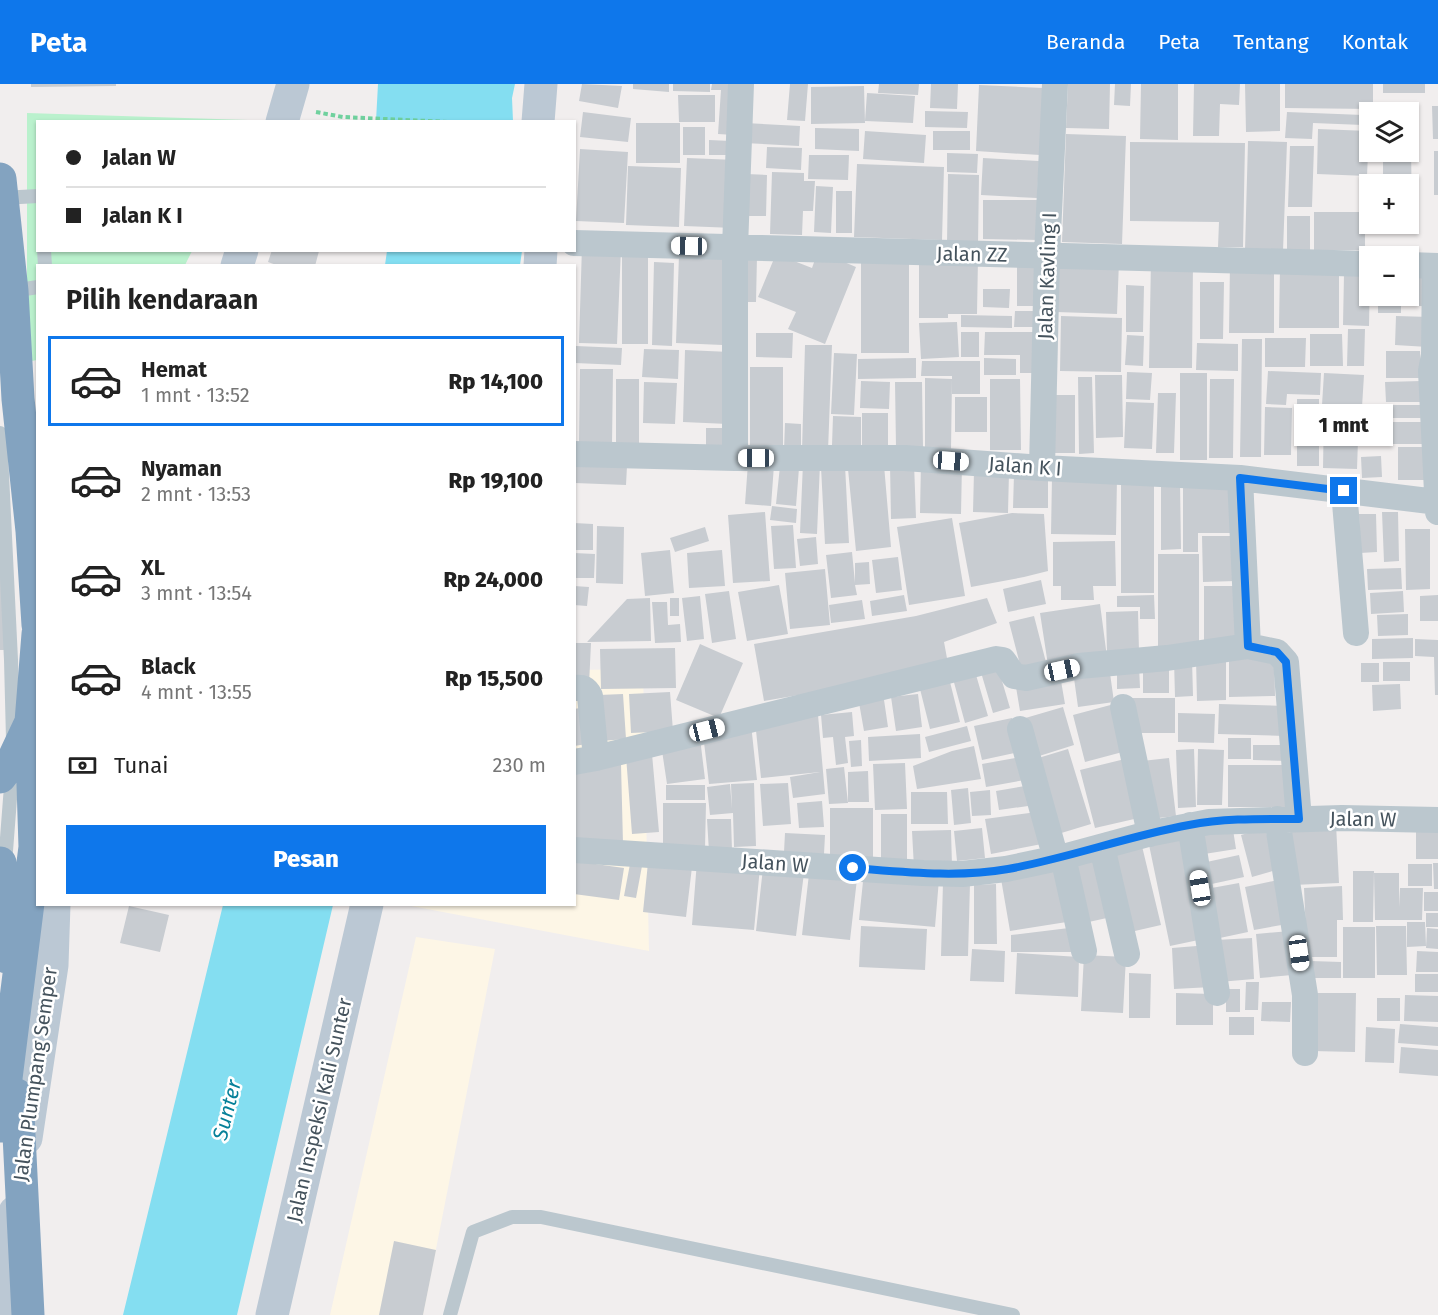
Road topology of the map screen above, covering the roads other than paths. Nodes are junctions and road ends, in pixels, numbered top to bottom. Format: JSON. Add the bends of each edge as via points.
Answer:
{"nodes":[{"id":1,"x":293,"y":84,"type":"edge"},
{"id":2,"x":541,"y":84,"type":"edge"},
{"id":3,"x":741,"y":84,"type":"edge"},
{"id":4,"x":1056,"y":84,"type":"edge"},
{"id":5,"x":283,"y":120,"type":"edge"},
{"id":6,"x":538,"y":120,"type":"edge"},
{"id":7,"x":1,"y":189,"type":"edge"},
{"id":8,"x":36,"y":196,"type":"edge"},
{"id":9,"x":576,"y":243,"type":"edge"},
{"id":10,"x":735,"y":248,"type":"junction"},
{"id":11,"x":1047,"y":255,"type":"junction"},
{"id":12,"x":1359,"y":264,"type":"edge"},
{"id":13,"x":1419,"y":265,"type":"edge"},
{"id":14,"x":1437,"y":266,"type":"edge"},
{"id":15,"x":25,"y":289,"type":"edge"},
{"id":16,"x":28,"y":397,"type":"edge"},
{"id":17,"x":0,"y":434,"type":"edge"},
{"id":18,"x":576,"y":454,"type":"edge"},
{"id":19,"x":735,"y":458,"type":"junction"},
{"id":20,"x":1042,"y":468,"type":"junction"},
{"id":21,"x":1240,"y":478,"type":"junction"},
{"id":22,"x":1344,"y":491,"type":"junction"},
{"id":23,"x":1438,"y":505,"type":"edge"},
{"id":24,"x":36,"y":594,"type":"edge"},
{"id":25,"x":1356,"y":633,"type":"dead end"},
{"id":26,"x":1248,"y":646,"type":"junction"},
{"id":27,"x":36,"y":659,"type":"edge"},
{"id":28,"x":576,"y":688,"type":"edge"},
{"id":29,"x":1123,"y":707,"type":"dead end"},
{"id":30,"x":31,"y":722,"type":"junction"},
{"id":31,"x":1020,"y":729,"type":"dead end"},
{"id":32,"x":585,"y":760,"type":"edge"},
{"id":33,"x":7,"y":768,"type":"edge"},
{"id":34,"x":1288,"y":819,"type":"junction"},
{"id":35,"x":1438,"y":820,"type":"edge"},
{"id":36,"x":1190,"y":825,"type":"junction"},
{"id":37,"x":36,"y":828,"type":"edge"},
{"id":38,"x":1150,"y":834,"type":"junction"},
{"id":39,"x":1102,"y":847,"type":"junction"},
{"id":40,"x":576,"y":850,"type":"edge"},
{"id":41,"x":36,"y":856,"type":"edge"},
{"id":42,"x":1060,"y":858,"type":"junction"},
{"id":43,"x":0,"y":863,"type":"edge"},
{"id":44,"x":54,"y":906,"type":"edge"},
{"id":45,"x":367,"y":906,"type":"edge"},
{"id":46,"x":0,"y":932,"type":"edge"},
{"id":47,"x":1084,"y":951,"type":"dead end"},
{"id":48,"x":1127,"y":954,"type":"dead end"},
{"id":49,"x":1217,"y":993,"type":"dead end"},
{"id":50,"x":1305,"y":1053,"type":"dead end"},
{"id":51,"x":0,"y":1126,"type":"edge"},
{"id":52,"x":0,"y":1315,"type":"edge"},
{"id":53,"x":28,"y":1315,"type":"edge"},
{"id":54,"x":272,"y":1315,"type":"edge"},
{"id":55,"x":450,"y":1315,"type":"edge"},
{"id":56,"x":1013,"y":1315,"type":"edge"}],
"edges":[{"from":1,"to":5,"type":"street"},
{"from":2,"to":6,"type":"street"},
{"from":3,"to":10,"type":"street"},
{"from":4,"to":11,"type":"street","name":"Jalan Kavling I"},
{"from":7,"to":8,"type":"lane"},
{"from":7,"to":15,"type":"highway"},
{"from":9,"to":10,"type":"street","name":"Jalan ZZ"},
{"from":10,"to":11,"type":"street","name":"Jalan ZZ"},
{"from":10,"to":19,"type":"street"},
{"from":11,"to":12,"type":"street","name":"Jalan ZZ"},
{"from":11,"to":20,"type":"street","name":"Jalan Kavling I"},
{"from":13,"to":14,"type":"street"},
{"from":14,"to":23,"type":"street","via":[[1431,371]]},
{"from":15,"to":16,"type":"highway"},
{"from":16,"to":24,"type":"highway"},
{"from":17,"to":33,"type":"lane","via":[[11,660]]},
{"from":18,"to":19,"type":"street","name":"Jalan K I"},
{"from":19,"to":20,"type":"street","name":"Jalan K I","via":[[905,458]]},
{"from":20,"to":21,"type":"street","name":"Jalan K I"},
{"from":21,"to":22,"type":"street","name":"Jalan K I"},
{"from":21,"to":26,"type":"street"},
{"from":22,"to":23,"type":"street","name":"Jalan K I"},
{"from":22,"to":25,"type":"street"},
{"from":26,"to":32,"type":"street","via":[[1079,666],[1026,678],[1014,676],[1003,660],[996,659]]},
{"from":26,"to":34,"type":"street","via":[[1277,652],[1286,662]]},
{"from":27,"to":30,"type":"highway"},
{"from":28,"to":32,"type":"street","via":[[582,687],[590,696]]},
{"from":29,"to":38,"type":"street"},
{"from":30,"to":33,"type":"highway"},
{"from":30,"to":37,"type":"highway"},
{"from":31,"to":42,"type":"street"},
{"from":33,"to":46,"type":"lane"},
{"from":34,"to":35,"type":"street","name":"Jalan W"},
{"from":34,"to":36,"type":"street","name":"Jalan W"},
{"from":34,"to":50,"type":"street","via":[[1305,994]]},
{"from":36,"to":38,"type":"street","name":"Jalan W"},
{"from":36,"to":49,"type":"street"},
{"from":38,"to":39,"type":"street","name":"Jalan W"},
{"from":39,"to":42,"type":"street","name":"Jalan W"},
{"from":39,"to":48,"type":"street"},
{"from":40,"to":42,"type":"street","name":"Jalan W","via":[[962,874]]},
{"from":41,"to":51,"type":"highway"},
{"from":42,"to":47,"type":"street"},
{"from":43,"to":53,"type":"highway","via":[[17,1083]]},
{"from":44,"to":52,"type":"street","name":"Jalan Plumpang Semper","via":[[52,964]]},
{"from":45,"to":54,"type":"street","name":"Jalan Inspeksi Kali Sunter"},
{"from":55,"to":56,"type":"lane","via":[[473,1232],[512,1217],[541,1217]]}]}
